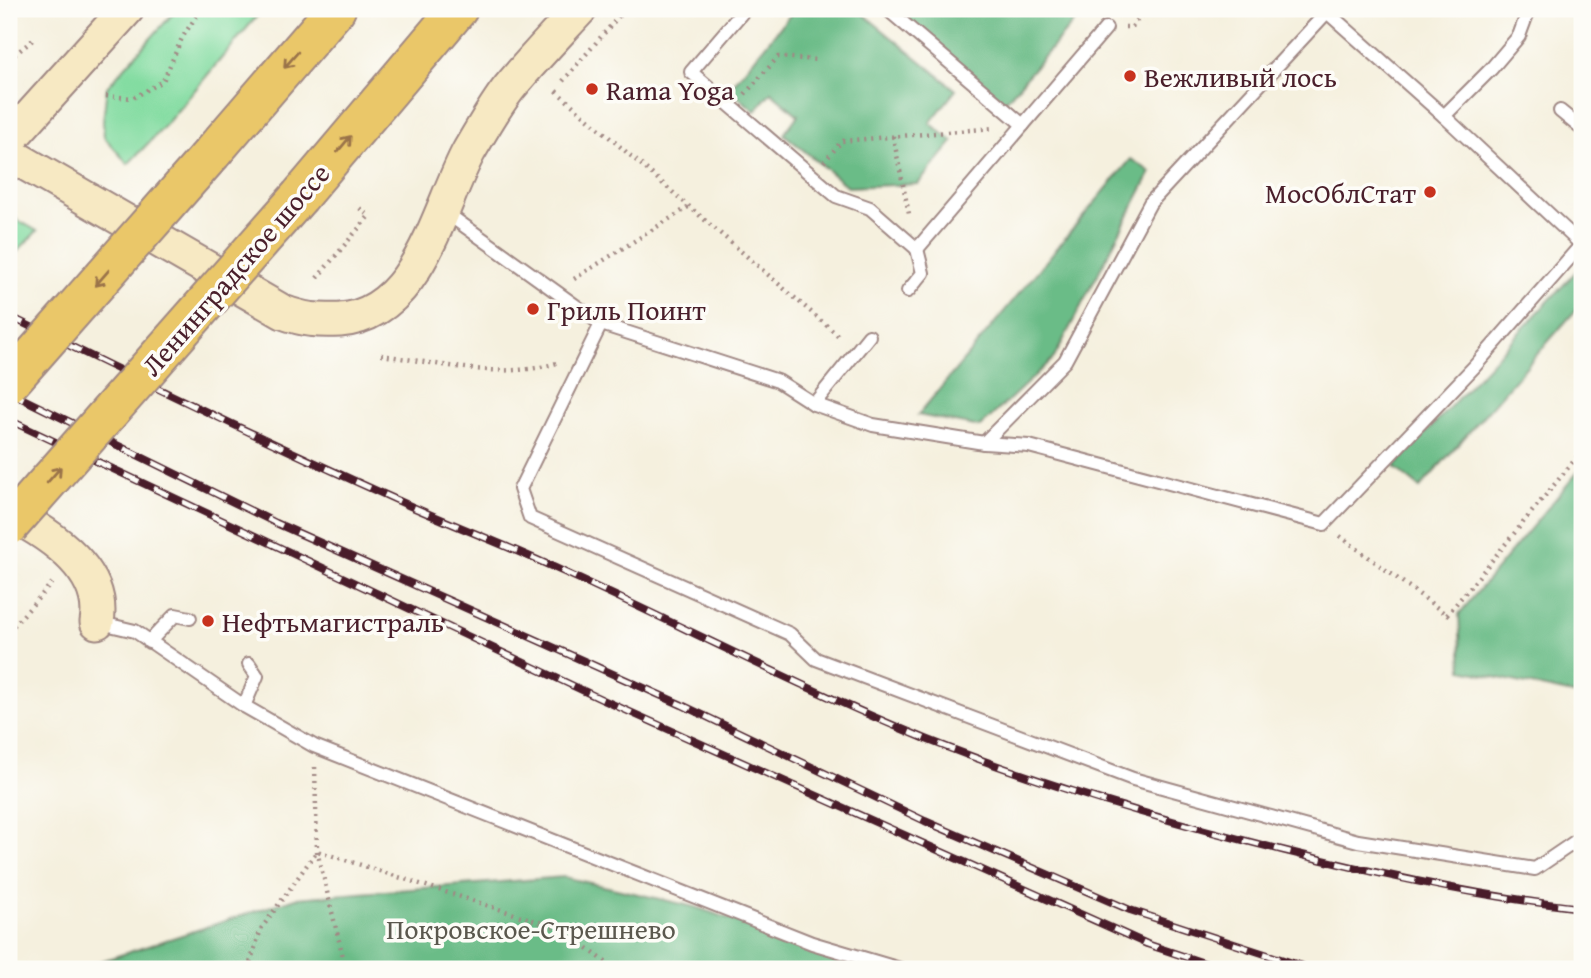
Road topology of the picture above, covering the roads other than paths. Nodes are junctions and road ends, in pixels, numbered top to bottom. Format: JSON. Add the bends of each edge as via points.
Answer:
{"nodes":[{"id":1,"x":127,"y":9,"type":"edge"},
{"id":2,"x":336,"y":9,"type":"edge"},
{"id":3,"x":458,"y":9,"type":"edge"},
{"id":4,"x":580,"y":9,"type":"edge"},
{"id":5,"x":745,"y":9,"type":"edge"},
{"id":6,"x":887,"y":9,"type":"edge"},
{"id":7,"x":1530,"y":9,"type":"edge"},
{"id":8,"x":1327,"y":11,"type":"edge"},
{"id":9,"x":1106,"y":28,"type":"road end"},
{"id":10,"x":1560,"y":111,"type":"dead end"},
{"id":11,"x":1444,"y":116,"type":"junction"},
{"id":12,"x":1023,"y":125,"type":"junction"},
{"id":13,"x":1582,"y":129,"type":"edge"},
{"id":14,"x":9,"y":140,"type":"edge"},
{"id":15,"x":9,"y":154,"type":"edge"},
{"id":16,"x":442,"y":210,"type":"junction"},
{"id":17,"x":1582,"y":245,"type":"edge"},
{"id":18,"x":917,"y":249,"type":"junction"},
{"id":19,"x":908,"y":291,"type":"dead end"},
{"id":20,"x":601,"y":324,"type":"junction"},
{"id":21,"x":869,"y":336,"type":"dead end"},
{"id":22,"x":9,"y":383,"type":"edge"},
{"id":23,"x":814,"y":404,"type":"junction"},
{"id":24,"x":984,"y":443,"type":"junction"},
{"id":25,"x":9,"y":513,"type":"edge"},
{"id":26,"x":9,"y":526,"type":"edge"},
{"id":27,"x":190,"y":618,"type":"dead end"},
{"id":28,"x":97,"y":622,"type":"joint"},
{"id":29,"x":149,"y":642,"type":"junction"},
{"id":30,"x":249,"y":664,"type":"dead end"},
{"id":31,"x":244,"y":706,"type":"junction"},
{"id":32,"x":1582,"y":837,"type":"edge"},
{"id":33,"x":900,"y":969,"type":"edge"}],
"edges":[{"from":1,"to":14,"type":"street"},
{"from":2,"to":22,"type":"main road","one_way":true,"bridge":true},
{"from":26,"to":3,"type":"main road","name":"Ленинградское шоссе","one_way":true,"bridge":true,"via":[[300,197]]},
{"from":4,"to":16,"type":"street","via":[[507,90],[469,152]]},
{"from":5,"to":18,"type":"lane","via":[[691,72],[836,196],[870,208]]},
{"from":6,"to":12,"type":"lane"},
{"from":7,"to":11,"type":"lane","via":[[1519,36]]},
{"from":8,"to":11,"type":"lane"},
{"from":8,"to":24,"type":"lane","via":[[1150,202],[1065,362]]},
{"from":9,"to":12,"type":"lane"},
{"from":10,"to":13,"type":"lane"},
{"from":11,"to":17,"type":"lane"},
{"from":12,"to":18,"type":"lane"},
{"from":15,"to":16,"type":"street","via":[[303,320],[349,319],[390,300],[407,282]]},
{"from":16,"to":20,"type":"lane"},
{"from":17,"to":24,"type":"lane","via":[[1474,367],[1324,524],[1029,446]]},
{"from":18,"to":19,"type":"lane","via":[[923,274]]},
{"from":20,"to":23,"type":"lane","via":[[778,381]]},
{"from":20,"to":32,"type":"lane","via":[[520,489],[530,518],[790,634],[816,659],[1133,779],[1358,841],[1535,869]]},
{"from":21,"to":23,"type":"lane"},
{"from":23,"to":24,"type":"lane","via":[[873,425]]},
{"from":25,"to":28,"type":"street","via":[[45,533],[72,557],[89,580],[99,608]]},
{"from":27,"to":29,"type":"lane","via":[[175,615]]},
{"from":28,"to":29,"type":"lane","via":[[135,631]]},
{"from":29,"to":31,"type":"lane"},
{"from":30,"to":31,"type":"lane","via":[[257,676]]},
{"from":31,"to":33,"type":"lane","via":[[314,746],[812,943]]}]}
